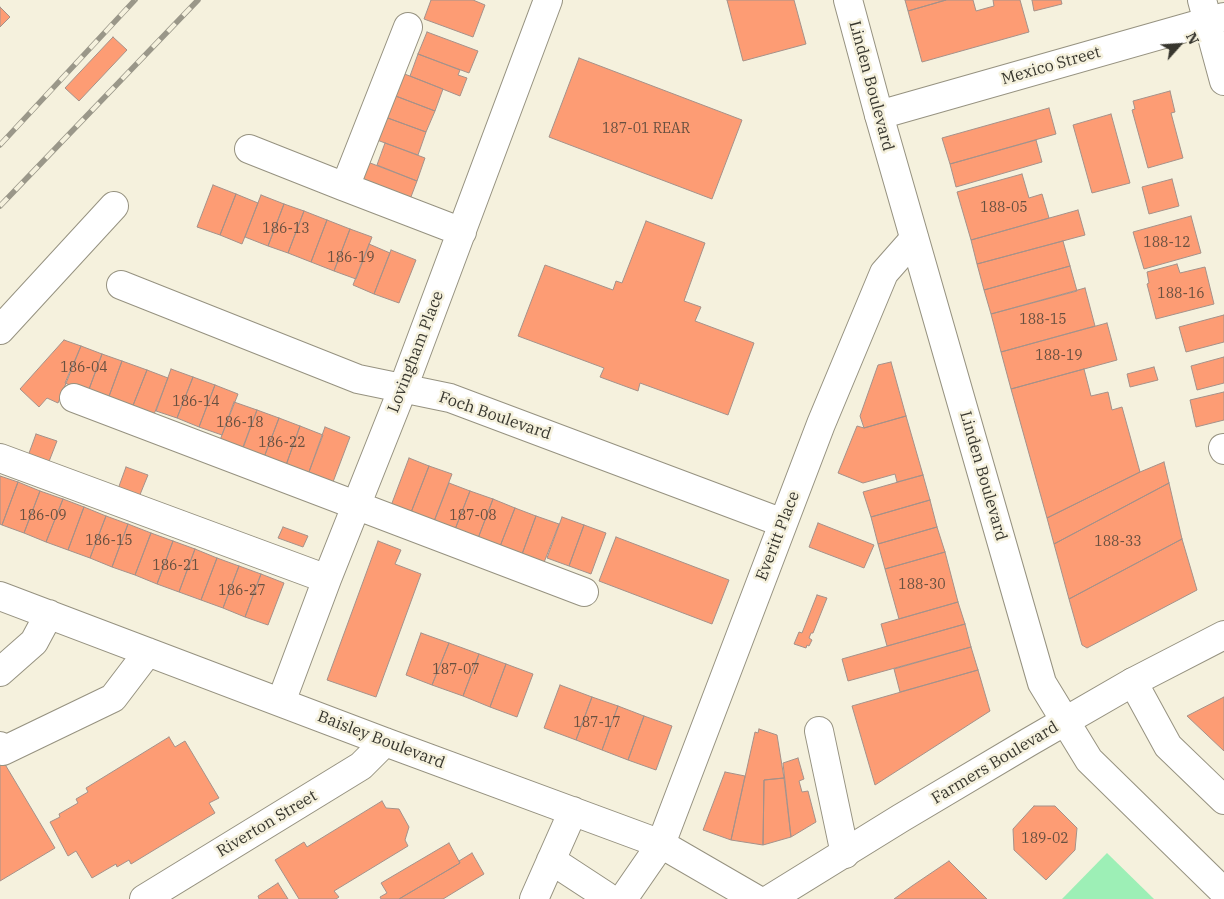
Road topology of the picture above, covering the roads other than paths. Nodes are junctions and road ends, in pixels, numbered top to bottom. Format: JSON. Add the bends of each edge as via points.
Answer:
{"nodes":[{"id":1,"x":548,"y":0,"type":"edge"},
{"id":2,"x":848,"y":0,"type":"edge"},
{"id":3,"x":1211,"y":13,"type":"edge"},
{"id":4,"x":408,"y":27,"type":"dead end"},
{"id":5,"x":1224,"y":81,"type":"edge"},
{"id":6,"x":879,"y":115,"type":"junction"},
{"id":7,"x":249,"y":149,"type":"dead end"},
{"id":8,"x":345,"y":187,"type":"junction"},
{"id":9,"x":114,"y":206,"type":"dead end"},
{"id":10,"x":462,"y":232,"type":"junction"},
{"id":11,"x":914,"y":239,"type":"junction"},
{"id":12,"x":121,"y":285,"type":"dead end"},
{"id":13,"x":0,"y":330,"type":"edge"},
{"id":14,"x":403,"y":388,"type":"junction"},
{"id":15,"x":74,"y":398,"type":"dead end"},
{"id":16,"x":0,"y":458,"type":"edge"},
{"id":17,"x":357,"y":506,"type":"junction"},
{"id":18,"x":783,"y":523,"type":"junction"},
{"id":19,"x":327,"y":579,"type":"junction"},
{"id":20,"x":584,"y":592,"type":"dead end"},
{"id":21,"x":0,"y":596,"type":"edge"},
{"id":22,"x":49,"y":614,"type":"junction"},
{"id":23,"x":1224,"y":635,"type":"edge"},
{"id":24,"x":148,"y":652,"type":"junction"},
{"id":25,"x":0,"y":672,"type":"edge"},
{"id":26,"x":1133,"y":682,"type":"junction"},
{"id":27,"x":281,"y":702,"type":"junction"},
{"id":28,"x":1065,"y":721,"type":"junction"},
{"id":29,"x":819,"y":731,"type":"dead end"},
{"id":30,"x":385,"y":742,"type":"junction"},
{"id":31,"x":0,"y":746,"type":"edge"},
{"id":32,"x":1224,"y":800,"type":"edge"},
{"id":33,"x":573,"y":811,"type":"junction"},
{"id":34,"x":661,"y":844,"type":"junction"},
{"id":35,"x":845,"y":854,"type":"junction"},
{"id":36,"x":544,"y":885,"type":"edge"},
{"id":37,"x":1222,"y":885,"type":"edge"},
{"id":38,"x":144,"y":899,"type":"edge"},
{"id":39,"x":608,"y":899,"type":"edge"},
{"id":40,"x":623,"y":899,"type":"edge"},
{"id":41,"x":756,"y":899,"type":"edge"},
{"id":42,"x":770,"y":899,"type":"edge"}],
"edges":[{"from":1,"to":10,"type":"street","name":"Lovingham Place"},
{"from":2,"to":6,"type":"street","name":"Linden Boulevard"},
{"from":3,"to":5,"type":"street"},
{"from":3,"to":6,"type":"street","name":"Mexico Street"},
{"from":4,"to":8,"type":"street"},
{"from":6,"to":11,"type":"street","name":"Linden Boulevard"},
{"from":7,"to":8,"type":"street"},
{"from":8,"to":10,"type":"street"},
{"from":9,"to":13,"type":"street"},
{"from":10,"to":14,"type":"street","name":"Lovingham Place"},
{"from":11,"to":18,"type":"street","name":"Everitt Place","via":[[884,273]]},
{"from":11,"to":28,"type":"street","name":"Linden Boulevard","via":[[1042,683]]},
{"from":12,"to":14,"type":"street","name":"Foch Boulevard","via":[[358,379]]},
{"from":14,"to":17,"type":"street","name":"Lovingham Place"},
{"from":14,"to":18,"type":"street","name":"Foch Boulevard","via":[[450,398]]},
{"from":15,"to":17,"type":"street"},
{"from":16,"to":19,"type":"street"},
{"from":17,"to":19,"type":"street","name":"Lovingham Place"},
{"from":17,"to":20,"type":"street"},
{"from":18,"to":34,"type":"street","name":"Everitt Place"},
{"from":19,"to":27,"type":"street","name":"Lovingham Place"},
{"from":21,"to":22,"type":"street","name":"Baisley Boulevard"},
{"from":22,"to":24,"type":"street","name":"Baisley Boulevard"},
{"from":22,"to":25,"type":"street","via":[[34,642]]},
{"from":23,"to":26,"type":"street","name":"Farmers Boulevard"},
{"from":24,"to":27,"type":"street","name":"Baisley Boulevard"},
{"from":24,"to":31,"type":"street","via":[[113,698],[3,751]]},
{"from":26,"to":28,"type":"street","name":"Farmers Boulevard"},
{"from":26,"to":32,"type":"street","via":[[1168,746]]},
{"from":27,"to":30,"type":"street","name":"Baisley Boulevard"},
{"from":28,"to":35,"type":"street","name":"Farmers Boulevard"},
{"from":28,"to":37,"type":"street","name":"Linden Boulevard","via":[[1089,760]]},
{"from":29,"to":35,"type":"street"},
{"from":30,"to":33,"type":"street","name":"Baisley Boulevard"},
{"from":30,"to":38,"type":"street","name":"Riverton Street","via":[[361,766]]},
{"from":33,"to":34,"type":"street","name":"Baisley Boulevard"},
{"from":33,"to":36,"type":"street"},
{"from":34,"to":40,"type":"street","name":"Everitt Place"},
{"from":34,"to":41,"type":"street","name":"Baisley Boulevard"},
{"from":35,"to":42,"type":"street","name":"Farmers Boulevard"},
{"from":36,"to":39,"type":"street","via":[[606,896]]}]}
